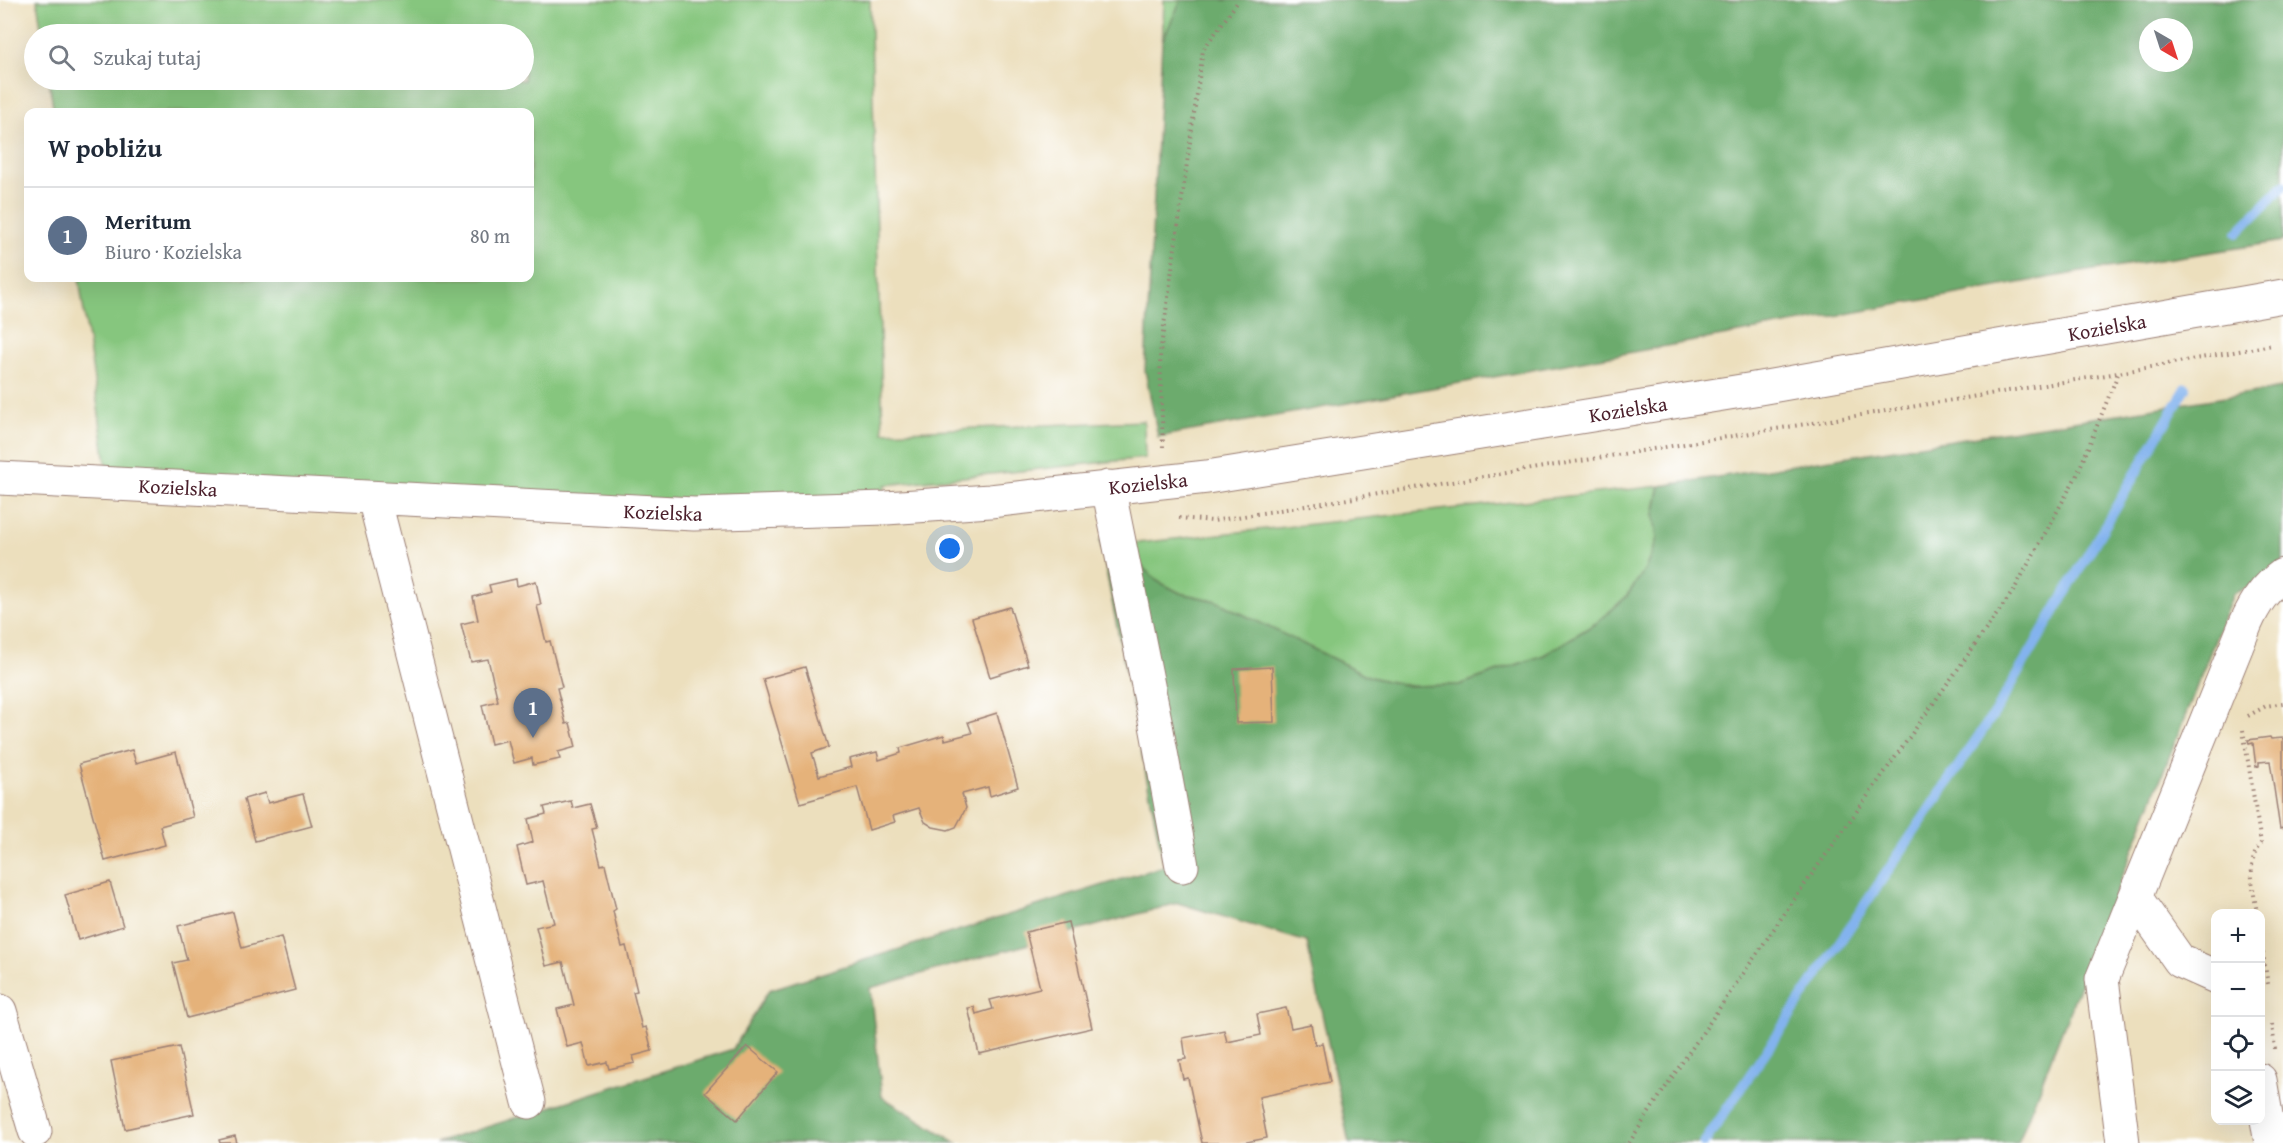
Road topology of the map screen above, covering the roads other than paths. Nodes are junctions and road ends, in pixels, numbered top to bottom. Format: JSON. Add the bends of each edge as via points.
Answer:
{"nodes":[{"id":1,"x":2283,"y":296,"type":"edge"},
{"id":2,"x":0,"y":478,"type":"edge"},
{"id":3,"x":1108,"y":487,"type":"junction"},
{"id":4,"x":374,"y":498,"type":"junction"},
{"id":5,"x":2283,"y":574,"type":"edge"},
{"id":6,"x":1182,"y":866,"type":"dead end"},
{"id":7,"x":2135,"y":897,"type":"junction"},
{"id":8,"x":2211,"y":975,"type":"edge"},
{"id":9,"x":0,"y":1011,"type":"edge"},
{"id":10,"x":530,"y":1102,"type":"dead end"},
{"id":11,"x":2265,"y":1109,"type":"edge"},
{"id":12,"x":35,"y":1131,"type":"dead end"},
{"id":13,"x":2123,"y":1143,"type":"edge"},
{"id":14,"x":2271,"y":1143,"type":"edge"}],
"edges":[{"from":1,"to":3,"type":"street","name":"Kozielska","via":[[1754,389],[1207,477]]},
{"from":2,"to":4,"type":"street","name":"Kozielska"},
{"from":3,"to":4,"type":"street","name":"Kozielska","via":[[990,501],[694,514]]},
{"from":3,"to":6,"type":"street"},
{"from":4,"to":10,"type":"street"},
{"from":5,"to":7,"type":"street","via":[[2255,603]]},
{"from":7,"to":8,"type":"street","via":[[2180,961]]},
{"from":7,"to":13,"type":"street","via":[[2102,979]]},
{"from":9,"to":12,"type":"street"},
{"from":11,"to":14,"type":"street"}]}
